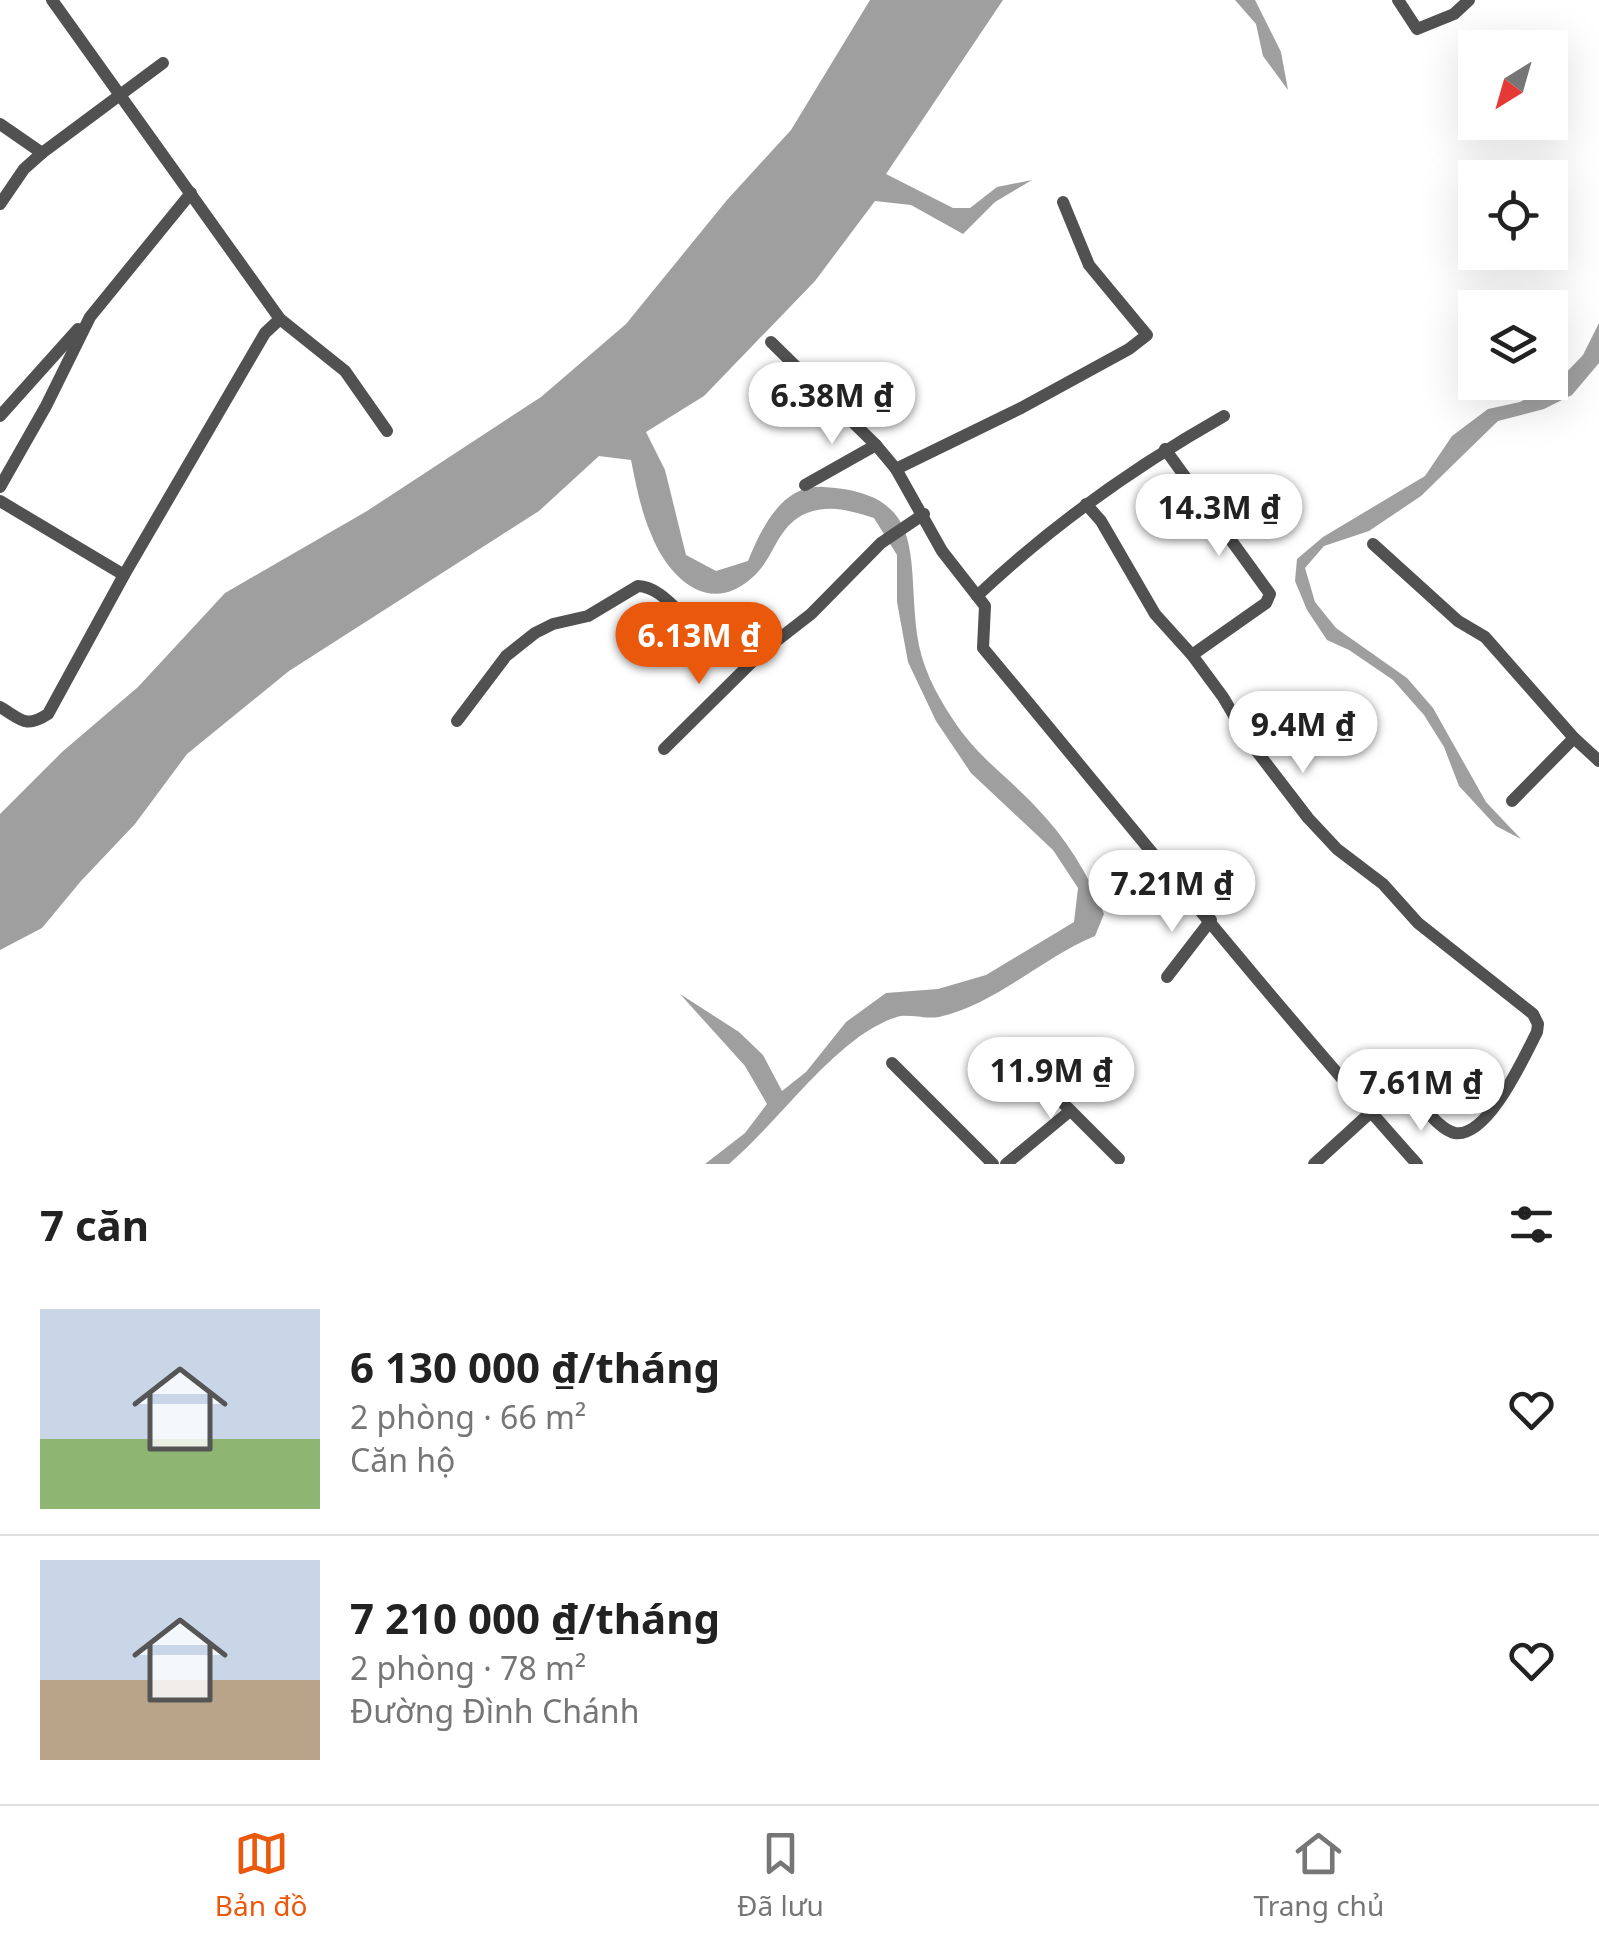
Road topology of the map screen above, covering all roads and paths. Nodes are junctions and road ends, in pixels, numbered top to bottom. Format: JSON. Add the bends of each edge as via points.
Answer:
{"nodes":[{"id":1,"x":52,"y":0,"type":"edge"},
{"id":2,"x":1398,"y":0,"type":"edge"},
{"id":3,"x":1470,"y":0,"type":"edge"},
{"id":4,"x":162,"y":64,"type":"dead end"},
{"id":5,"x":121,"y":94,"type":"junction"},
{"id":6,"x":0,"y":124,"type":"edge"},
{"id":7,"x":42,"y":153,"type":"junction"},
{"id":8,"x":191,"y":193,"type":"junction"},
{"id":9,"x":1063,"y":202,"type":"dead end"},
{"id":10,"x":0,"y":204,"type":"edge"},
{"id":11,"x":90,"y":317,"type":"junction"},
{"id":12,"x":280,"y":319,"type":"junction"},
{"id":13,"x":771,"y":342,"type":"dead end"},
{"id":14,"x":0,"y":416,"type":"edge"},
{"id":15,"x":1224,"y":416,"type":"dead end"},
{"id":16,"x":386,"y":431,"type":"dead end"},
{"id":17,"x":876,"y":445,"type":"junction"},
{"id":18,"x":1164,"y":450,"type":"junction"},
{"id":19,"x":896,"y":469,"type":"junction"},
{"id":20,"x":806,"y":485,"type":"dead end"},
{"id":21,"x":0,"y":487,"type":"edge"},
{"id":22,"x":0,"y":502,"type":"edge"},
{"id":23,"x":1086,"y":504,"type":"junction"},
{"id":24,"x":924,"y":514,"type":"junction"},
{"id":25,"x":1373,"y":544,"type":"dead end"},
{"id":26,"x":124,"y":575,"type":"junction"},
{"id":27,"x":977,"y":596,"type":"junction"},
{"id":28,"x":762,"y":652,"type":"junction"},
{"id":29,"x":1192,"y":654,"type":"junction"},
{"id":30,"x":0,"y":707,"type":"edge"},
{"id":31,"x":457,"y":721,"type":"dead end"},
{"id":32,"x":1574,"y":738,"type":"junction"},
{"id":33,"x":664,"y":749,"type":"dead end"},
{"id":34,"x":1599,"y":762,"type":"edge"},
{"id":35,"x":1512,"y":802,"type":"dead end"},
{"id":36,"x":1211,"y":920,"type":"junction"},
{"id":37,"x":1167,"y":977,"type":"dead end"},
{"id":38,"x":1014,"y":1054,"type":"dead end"},
{"id":39,"x":892,"y":1063,"type":"dead end"},
{"id":40,"x":1413,"y":1096,"type":"dead end"},
{"id":41,"x":1070,"y":1111,"type":"junction"},
{"id":42,"x":1370,"y":1112,"type":"junction"},
{"id":43,"x":1119,"y":1160,"type":"dead end"},
{"id":44,"x":993,"y":1164,"type":"edge"},
{"id":45,"x":1006,"y":1164,"type":"edge"},
{"id":46,"x":1314,"y":1164,"type":"edge"},
{"id":47,"x":1416,"y":1164,"type":"edge"}],
"edges":[{"from":1,"to":5,"type":"street"},
{"from":2,"to":3,"type":"street","via":[[1417,29]]},
{"from":4,"to":5,"type":"street"},
{"from":5,"to":7,"type":"street"},
{"from":5,"to":8,"type":"street"},
{"from":6,"to":7,"type":"street"},
{"from":7,"to":10,"type":"street"},
{"from":8,"to":11,"type":"street"},
{"from":8,"to":12,"type":"street"},
{"from":9,"to":19,"type":"street","via":[[1089,265],[1147,335],[1022,408]]},
{"from":11,"to":14,"type":"street"},
{"from":11,"to":21,"type":"street"},
{"from":12,"to":16,"type":"street","via":[[345,371]]},
{"from":12,"to":26,"type":"street"},
{"from":13,"to":17,"type":"street"},
{"from":15,"to":18,"type":"street"},
{"from":17,"to":19,"type":"street"},
{"from":17,"to":20,"type":"street"},
{"from":18,"to":23,"type":"street"},
{"from":18,"to":29,"type":"street","via":[[1270,594]]},
{"from":19,"to":24,"type":"street"},
{"from":22,"to":26,"type":"street"},
{"from":23,"to":27,"type":"street"},
{"from":23,"to":29,"type":"street","via":[[1155,614]]},
{"from":24,"to":27,"type":"street"},
{"from":24,"to":28,"type":"street"},
{"from":25,"to":32,"type":"street","via":[[1485,636]]},
{"from":26,"to":30,"type":"street","via":[[48,714],[24,722]]},
{"from":27,"to":36,"type":"street","via":[[985,606],[983,648]]},
{"from":28,"to":31,"type":"street","via":[[727,621],[702,628],[638,586],[588,616],[534,633],[506,656]]},
{"from":28,"to":33,"type":"street"},
{"from":29,"to":40,"type":"street","via":[[1249,741],[1327,839],[1538,1024],[1498,1105],[1466,1131],[1447,1129]]},
{"from":32,"to":34,"type":"street"},
{"from":32,"to":35,"type":"street"},
{"from":36,"to":37,"type":"street"},
{"from":36,"to":42,"type":"street"},
{"from":38,"to":41,"type":"street"},
{"from":39,"to":44,"type":"street"},
{"from":41,"to":43,"type":"street"},
{"from":41,"to":45,"type":"street"},
{"from":42,"to":46,"type":"street"},
{"from":42,"to":47,"type":"street"}]}
